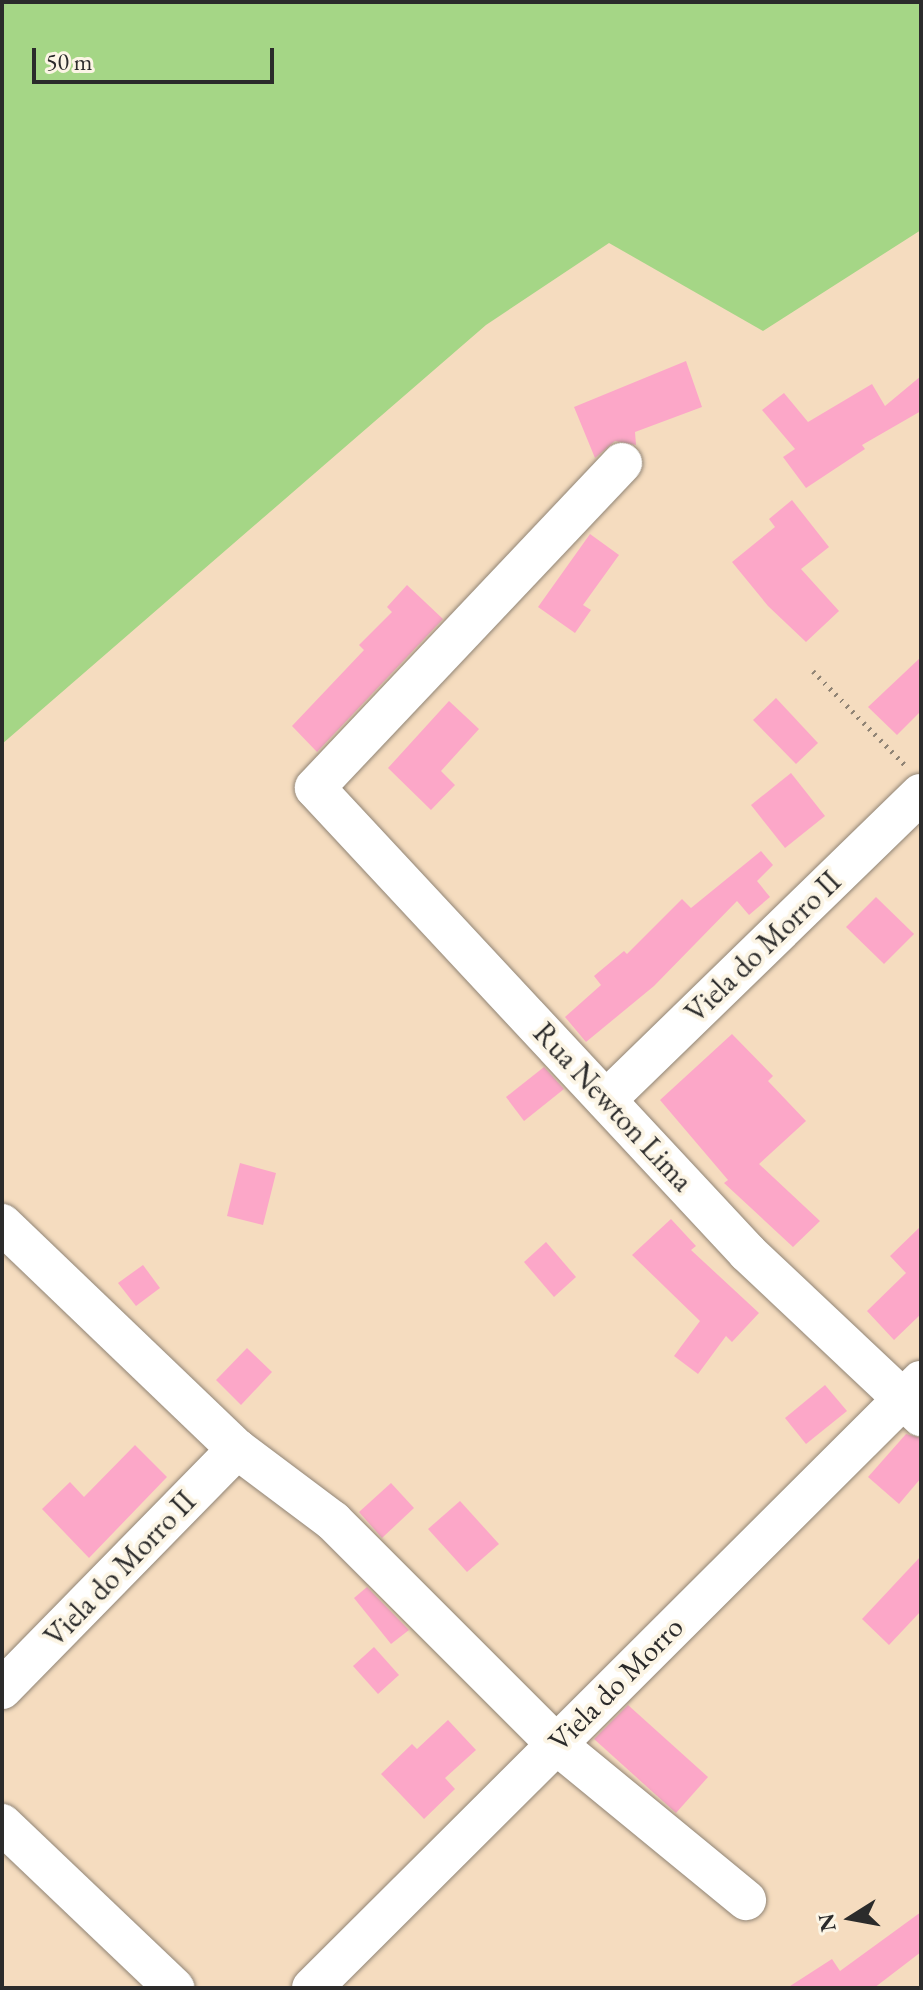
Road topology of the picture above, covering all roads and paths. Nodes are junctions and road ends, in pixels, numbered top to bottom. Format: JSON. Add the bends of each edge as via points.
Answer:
{"nodes":[{"id":1,"x":622,"y":463,"type":"dead end"},
{"id":2,"x":813,"y":671,"type":"dead end"},
{"id":3,"x":916,"y":783,"type":"edge"},
{"id":4,"x":606,"y":1100,"type":"junction"},
{"id":5,"x":2,"y":1224,"type":"edge"},
{"id":6,"x":914,"y":1399,"type":"edge"},
{"id":7,"x":237,"y":1449,"type":"junction"},
{"id":8,"x":2,"y":1689,"type":"edge"},
{"id":9,"x":556,"y":1744,"type":"junction"},
{"id":10,"x":2,"y":1824,"type":"edge"},
{"id":11,"x":746,"y":1900,"type":"dead end"},
{"id":12,"x":174,"y":1988,"type":"edge"},
{"id":13,"x":312,"y":1988,"type":"edge"}],
"edges":[{"from":1,"to":4,"type":"street","name":"Rua Newton Lima","via":[[315,788]]},
{"from":2,"to":3,"type":"path"},
{"from":3,"to":4,"type":"street","name":"Viela do Morro II"},
{"from":4,"to":6,"type":"street","name":"Rua Newton Lima","via":[[748,1253]]},
{"from":5,"to":7,"type":"street"},
{"from":6,"to":9,"type":"street","name":"Viela do Morro"},
{"from":7,"to":8,"type":"street","name":"Viela do Morro II"},
{"from":7,"to":9,"type":"street","via":[[333,1521]]},
{"from":9,"to":11,"type":"street"},
{"from":9,"to":13,"type":"street","name":"Viela do Morro"},
{"from":10,"to":12,"type":"street"}]}
